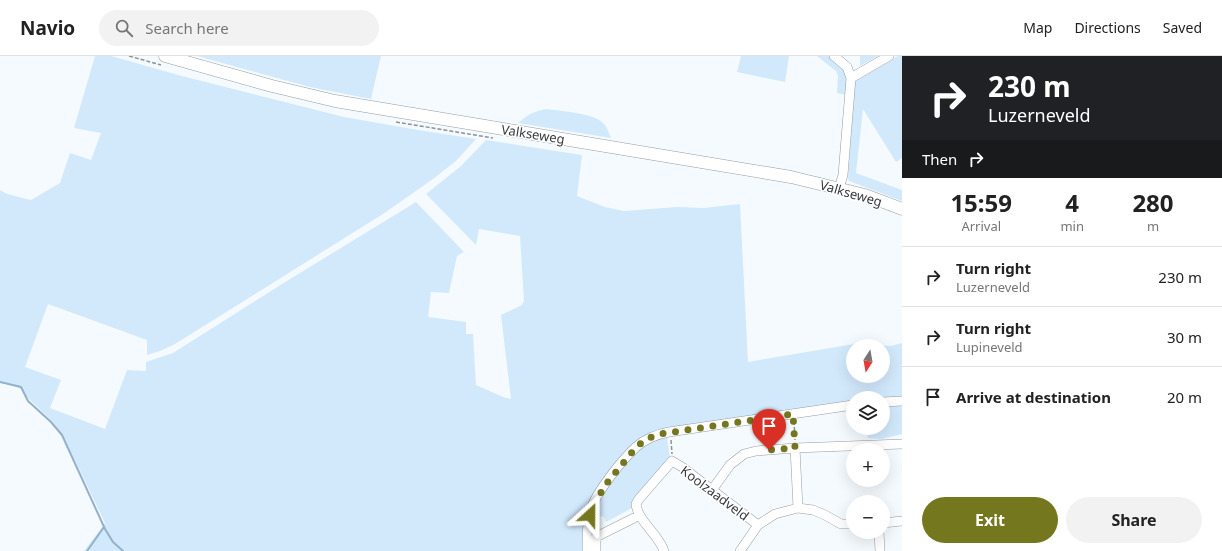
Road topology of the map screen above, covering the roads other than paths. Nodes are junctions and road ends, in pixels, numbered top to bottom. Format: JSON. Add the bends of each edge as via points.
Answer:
{"nodes":[{"id":1,"x":165,"y":56,"type":"edge"},
{"id":2,"x":834,"y":56,"type":"edge"},
{"id":3,"x":890,"y":56,"type":"edge"},
{"id":4,"x":851,"y":78,"type":"junction"},
{"id":5,"x":839,"y":188,"type":"junction"},
{"id":6,"x":902,"y":209,"type":"edge"},
{"id":7,"x":902,"y":401,"type":"edge"},
{"id":8,"x":890,"y":402,"type":"edge"},
{"id":9,"x":846,"y":406,"type":"edge"},
{"id":10,"x":902,"y":444,"type":"edge"},
{"id":11,"x":795,"y":448,"type":"junction"},
{"id":12,"x":712,"y":490,"type":"junction"},
{"id":13,"x":798,"y":508,"type":"junction"},
{"id":14,"x":634,"y":518,"type":"dead end"},
{"id":15,"x":902,"y":522,"type":"edge"},
{"id":16,"x":890,"y":523,"type":"edge"},
{"id":17,"x":846,"y":524,"type":"edge"},
{"id":18,"x":758,"y":525,"type":"junction"},
{"id":19,"x":879,"y":539,"type":"edge"},
{"id":20,"x":587,"y":551,"type":"edge"},
{"id":21,"x":596,"y":551,"type":"edge"},
{"id":22,"x":664,"y":551,"type":"edge"},
{"id":23,"x":740,"y":551,"type":"edge"},
{"id":24,"x":880,"y":551,"type":"edge"}],
"edges":[{"from":1,"to":5,"type":"main road","name":"Valkseweg","via":[[335,101],[784,175]]},
{"from":2,"to":4,"type":"street","via":[[847,67]]},
{"from":3,"to":4,"type":"street"},
{"from":4,"to":5,"type":"street","via":[[843,175]]},
{"from":5,"to":6,"type":"main road","name":"Valkseweg"},
{"from":7,"to":8,"type":"street"},
{"from":9,"to":20,"type":"street","via":[[653,436],[637,446],[613,474],[592,507],[587,523]]},
{"from":10,"to":11,"type":"street"},
{"from":11,"to":12,"type":"street","via":[[744,454],[730,464]]},
{"from":11,"to":13,"type":"street"},
{"from":12,"to":18,"type":"street","name":"Koolzaadveld"},
{"from":12,"to":22,"type":"street","name":"Koolzaadveld","via":[[672,461],[639,499],[636,504],[640,517],[655,534]]},
{"from":13,"to":17,"type":"street","via":[[813,510]]},
{"from":13,"to":18,"type":"street","via":[[775,514]]},
{"from":14,"to":21,"type":"street","via":[[596,537]]},
{"from":15,"to":16,"type":"street"},
{"from":18,"to":23,"type":"street"},
{"from":19,"to":24,"type":"street"}]}
